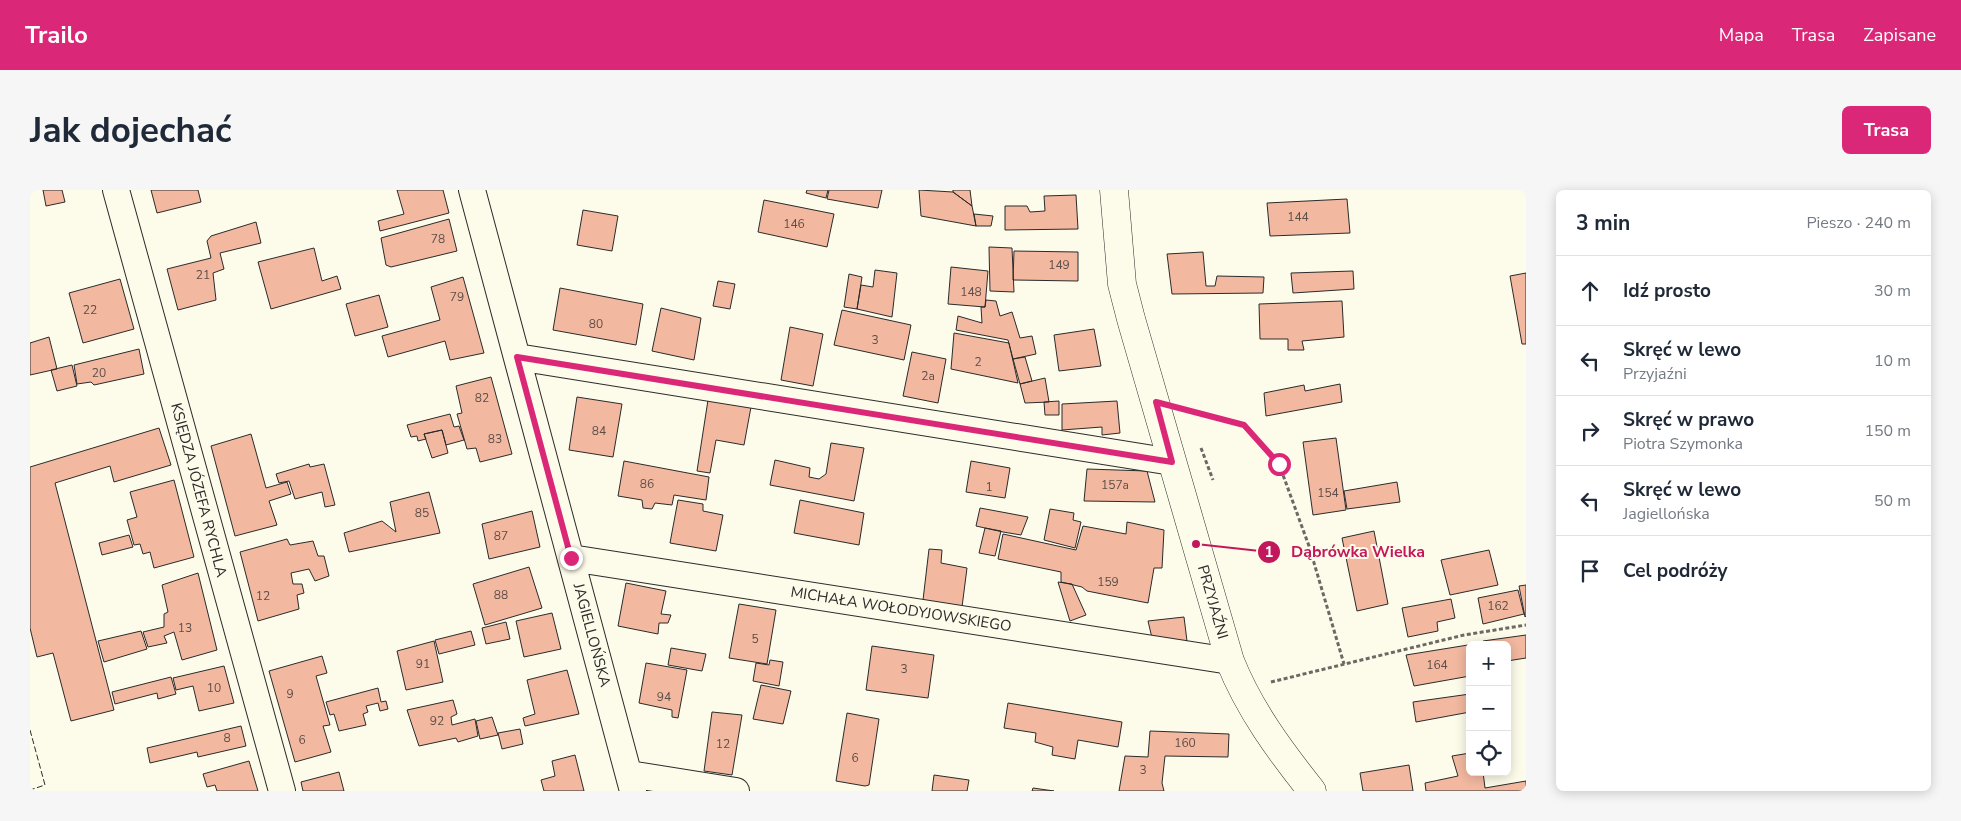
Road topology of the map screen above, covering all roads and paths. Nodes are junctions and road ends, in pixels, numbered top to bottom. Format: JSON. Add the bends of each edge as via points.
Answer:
{"nodes":[{"id":1,"x":116,"y":190,"type":"edge"},
{"id":2,"x":472,"y":190,"type":"edge"},
{"id":3,"x":1114,"y":190,"type":"edge"},
{"id":4,"x":517,"y":357,"type":"junction"},
{"id":5,"x":1156,"y":402,"type":"junction"},
{"id":6,"x":1172,"y":462,"type":"junction"},
{"id":7,"x":571,"y":558,"type":"junction"},
{"id":8,"x":1526,"y":625,"type":"edge"},
{"id":9,"x":1230,"y":661,"type":"junction"},
{"id":10,"x":1344,"y":664,"type":"junction"},
{"id":11,"x":1241,"y":689,"type":"junction"},
{"id":12,"x":631,"y":783,"type":"edge"},
{"id":13,"x":282,"y":791,"type":"edge"},
{"id":14,"x":736,"y":791,"type":"edge"},
{"id":15,"x":1312,"y":791,"type":"edge"}],
"edges":[{"from":1,"to":13,"type":"street","name":"KSIĘDZA JÓZEFA RYCHLA"},
{"from":2,"to":4,"type":"street","name":"JAGIELLOŃSKA"},
{"from":3,"to":5,"type":"street","name":"PRZYJAŹNI","via":[[1122,284]]},
{"from":4,"to":6,"type":"street"},
{"from":4,"to":7,"type":"street","name":"JAGIELLOŃSKA"},
{"from":5,"to":6,"type":"street","name":"PRZYJAŹNI"},
{"from":5,"to":10,"type":"path","via":[[1244,425],[1279,464],[1309,546]]},
{"from":6,"to":9,"type":"street","name":"PRZYJAŹNI"},
{"from":7,"to":9,"type":"street","name":"MICHAŁA WOŁODYJOWSKIEGO"},
{"from":7,"to":12,"type":"street","name":"JAGIELLOŃSKA"},
{"from":8,"to":10,"type":"path","via":[[1464,635]]},
{"from":9,"to":11,"type":"street","name":"PRZYJAŹNI"},
{"from":10,"to":11,"type":"path"},
{"from":11,"to":15,"type":"street","name":"PRZYJAŹNI","via":[[1287,760]]},
{"from":12,"to":14,"type":"street"}]}
